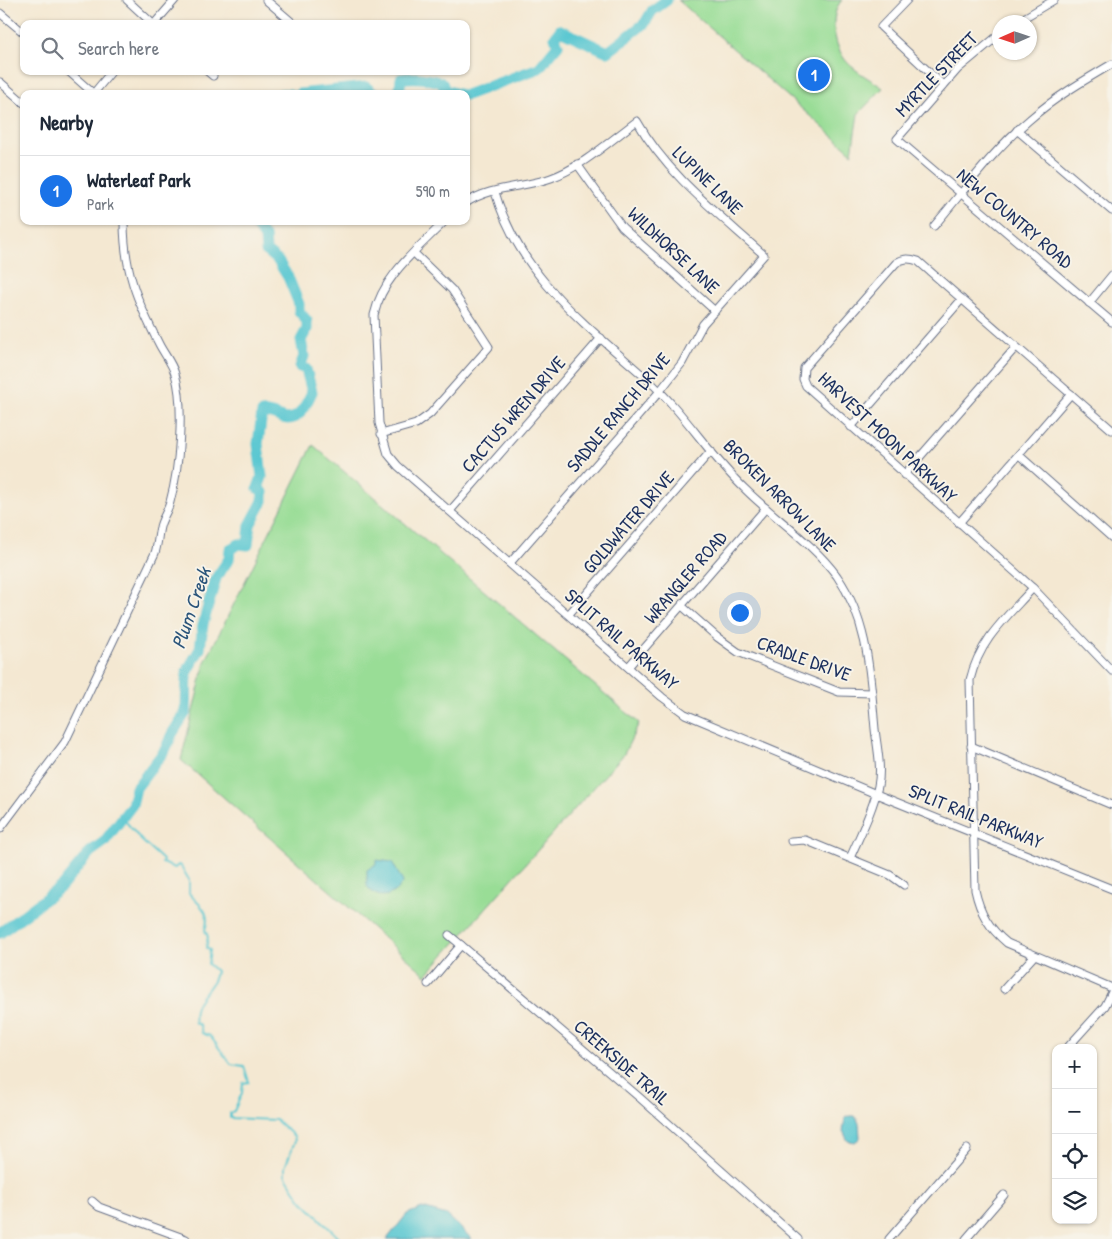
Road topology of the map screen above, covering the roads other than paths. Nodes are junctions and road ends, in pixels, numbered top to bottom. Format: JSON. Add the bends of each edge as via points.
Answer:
{"nodes":[{"id":1,"x":126,"y":0,"type":"edge"},
{"id":2,"x":175,"y":0,"type":"edge"},
{"id":3,"x":266,"y":0,"type":"edge"},
{"id":4,"x":907,"y":0,"type":"edge"},
{"id":5,"x":1054,"y":0,"type":"edge"},
{"id":6,"x":0,"y":12,"type":"edge"},
{"id":7,"x":1029,"y":15,"type":"edge"},
{"id":8,"x":149,"y":20,"type":"edge"},
{"id":9,"x":158,"y":20,"type":"edge"},
{"id":10,"x":289,"y":20,"type":"edge"},
{"id":11,"x":20,"y":30,"type":"edge"},
{"id":12,"x":992,"y":40,"type":"edge"},
{"id":13,"x":1112,"y":64,"type":"edge"},
{"id":14,"x":72,"y":75,"type":"edge"},
{"id":15,"x":109,"y":75,"type":"edge"},
{"id":16,"x":0,"y":82,"type":"edge"},
{"id":17,"x":943,"y":85,"type":"junction"},
{"id":18,"x":89,"y":90,"type":"edge"},
{"id":19,"x":96,"y":90,"type":"edge"},
{"id":20,"x":20,"y":100,"type":"edge"},
{"id":21,"x":1017,"y":130,"type":"junction"},
{"id":22,"x":896,"y":139,"type":"joint"},
{"id":23,"x":577,"y":164,"type":"junction"},
{"id":24,"x":495,"y":192,"type":"junction"},
{"id":25,"x":961,"y":194,"type":"junction"},
{"id":26,"x":470,"y":201,"type":"edge"},
{"id":27,"x":1112,"y":211,"type":"edge"},
{"id":28,"x":124,"y":225,"type":"edge"},
{"id":29,"x":441,"y":225,"type":"edge"},
{"id":30,"x":934,"y":226,"type":"dead end"},
{"id":31,"x":414,"y":253,"type":"junction"},
{"id":32,"x":764,"y":255,"type":"joint"},
{"id":33,"x":1112,"y":275,"type":"edge"},
{"id":34,"x":962,"y":299,"type":"junction"},
{"id":35,"x":1089,"y":303,"type":"junction"},
{"id":36,"x":714,"y":311,"type":"junction"},
{"id":37,"x":1112,"y":322,"type":"edge"},
{"id":38,"x":600,"y":338,"type":"junction"},
{"id":39,"x":1016,"y":347,"type":"junction"},
{"id":40,"x":660,"y":391,"type":"junction"},
{"id":41,"x":1071,"y":394,"type":"junction"},
{"id":42,"x":850,"y":427,"type":"junction"},
{"id":43,"x":1112,"y":430,"type":"edge"},
{"id":44,"x":381,"y":434,"type":"junction"},
{"id":45,"x":711,"y":451,"type":"junction"},
{"id":46,"x":1019,"y":455,"type":"junction"},
{"id":47,"x":904,"y":475,"type":"junction"},
{"id":48,"x":766,"y":508,"type":"junction"},
{"id":49,"x":450,"y":511,"type":"junction"},
{"id":50,"x":959,"y":524,"type":"junction"},
{"id":51,"x":1112,"y":538,"type":"edge"},
{"id":52,"x":510,"y":563,"type":"junction"},
{"id":53,"x":1033,"y":588,"type":"junction"},
{"id":54,"x":682,"y":606,"type":"junction"},
{"id":55,"x":569,"y":614,"type":"junction"},
{"id":56,"x":629,"y":666,"type":"junction"},
{"id":57,"x":1112,"y":672,"type":"edge"},
{"id":58,"x":872,"y":693,"type":"junction"},
{"id":59,"x":971,"y":746,"type":"junction"},
{"id":60,"x":876,"y":794,"type":"junction"},
{"id":61,"x":1112,"y":804,"type":"edge"},
{"id":62,"x":0,"y":829,"type":"edge"},
{"id":63,"x":973,"y":832,"type":"junction"},
{"id":64,"x":791,"y":841,"type":"dead end"},
{"id":65,"x":850,"y":858,"type":"junction"},
{"id":66,"x":904,"y":884,"type":"dead end"},
{"id":67,"x":1112,"y":889,"type":"edge"},
{"id":68,"x":449,"y":935,"type":"dead end"},
{"id":69,"x":461,"y":945,"type":"junction"},
{"id":70,"x":1034,"y":956,"type":"junction"},
{"id":71,"x":428,"y":984,"type":"dead end"},
{"id":72,"x":1112,"y":988,"type":"edge"},
{"id":73,"x":1004,"y":989,"type":"dead end"},
{"id":74,"x":1112,"y":992,"type":"edge"},
{"id":75,"x":1072,"y":1044,"type":"edge"},
{"id":76,"x":967,"y":1149,"type":"dead end"},
{"id":77,"x":1004,"y":1195,"type":"dead end"},
{"id":78,"x":92,"y":1202,"type":"dead end"},
{"id":79,"x":186,"y":1239,"type":"edge"},
{"id":80,"x":798,"y":1239,"type":"edge"},
{"id":81,"x":889,"y":1239,"type":"edge"},
{"id":82,"x":966,"y":1239,"type":"edge"}],
"edges":[{"from":1,"to":8,"type":"street"},
{"from":2,"to":9,"type":"street"},
{"from":3,"to":10,"type":"street"},
{"from":4,"to":17,"type":"street","via":[[881,27]]},
{"from":5,"to":7,"type":"street"},
{"from":6,"to":11,"type":"street"},
{"from":12,"to":17,"type":"street","name":"MYRTLE STREET"},
{"from":13,"to":21,"type":"street","via":[[1060,96]]},
{"from":14,"to":18,"type":"street"},
{"from":15,"to":19,"type":"street"},
{"from":16,"to":20,"type":"street"},
{"from":17,"to":22,"type":"street","name":"MYRTLE STREET"},
{"from":21,"to":25,"type":"street"},
{"from":21,"to":27,"type":"street"},
{"from":22,"to":25,"type":"street","name":"NEW COUNTRY ROAD"},
{"from":23,"to":24,"type":"street","via":[[552,178]]},
{"from":23,"to":32,"type":"street","name":"LUPINE LANE","via":[[637,121],[664,162]]},
{"from":23,"to":36,"type":"street","name":"WILDHORSE LANE","via":[[622,227]]},
{"from":24,"to":26,"type":"street"},
{"from":24,"to":38,"type":"street","name":"BROKEN ARROW LANE","via":[[501,214],[514,239],[539,274],[564,306]]},
{"from":25,"to":30,"type":"street"},
{"from":25,"to":35,"type":"street","name":"NEW COUNTRY ROAD"},
{"from":28,"to":62,"type":"street","via":[[126,259],[134,292],[175,372],[178,387],[178,446],[170,504],[155,552],[65,742]]},
{"from":29,"to":31,"type":"street","name":"SPLIT RAIL PARKWAY"},
{"from":31,"to":44,"type":"street","name":"SPLIT RAIL PARKWAY","via":[[387,283],[374,315]]},
{"from":31,"to":44,"type":"street","via":[[452,290],[489,347],[430,414],[416,424]]},
{"from":32,"to":36,"type":"street","name":"SADDLE RANCH DRIVE"},
{"from":33,"to":35,"type":"street"},
{"from":34,"to":39,"type":"street","name":"HARVEST MOON PARKWAY"},
{"from":34,"to":42,"type":"street"},
{"from":34,"to":42,"type":"street","name":"HARVEST MOON PARKWAY","via":[[918,261],[904,258],[830,338],[804,368],[803,379],[806,386]]},
{"from":35,"to":37,"type":"street","name":"NEW COUNTRY ROAD"},
{"from":36,"to":40,"type":"street","name":"SADDLE RANCH DRIVE","via":[[695,335],[682,363]]},
{"from":38,"to":40,"type":"street","name":"BROKEN ARROW LANE"},
{"from":38,"to":49,"type":"street","name":"CACTUS WREN DRIVE"},
{"from":39,"to":41,"type":"street","name":"HARVEST MOON PARKWAY"},
{"from":39,"to":47,"type":"street"},
{"from":40,"to":45,"type":"street","name":"BROKEN ARROW LANE"},
{"from":40,"to":52,"type":"street","name":"SADDLE RANCH DRIVE"},
{"from":41,"to":43,"type":"street","name":"HARVEST MOON PARKWAY"},
{"from":41,"to":46,"type":"street"},
{"from":42,"to":47,"type":"street","name":"HARVEST MOON PARKWAY"},
{"from":44,"to":49,"type":"street","name":"SPLIT RAIL PARKWAY","via":[[388,454],[398,466]]},
{"from":45,"to":48,"type":"street","name":"BROKEN ARROW LANE","via":[[745,490]]},
{"from":45,"to":55,"type":"street","name":"GOLDWATER DRIVE"},
{"from":46,"to":50,"type":"street"},
{"from":46,"to":51,"type":"street"},
{"from":47,"to":50,"type":"street","name":"HARVEST MOON PARKWAY"},
{"from":48,"to":54,"type":"street","name":"WRANGLER ROAD"},
{"from":48,"to":58,"type":"street","name":"BROKEN ARROW LANE","via":[[822,559],[847,592],[863,631]]},
{"from":49,"to":52,"type":"street","name":"SPLIT RAIL PARKWAY"},
{"from":50,"to":53,"type":"street","name":"HARVEST MOON PARKWAY"},
{"from":52,"to":55,"type":"street","name":"SPLIT RAIL PARKWAY"},
{"from":53,"to":57,"type":"street","name":"HARVEST MOON PARKWAY"},
{"from":53,"to":59,"type":"street","via":[[988,636],[974,663],[970,680]]},
{"from":54,"to":56,"type":"street","name":"WRANGLER ROAD"},
{"from":54,"to":58,"type":"street","name":"CRADLE DRIVE","via":[[738,652],[839,692]]},
{"from":55,"to":56,"type":"street","name":"SPLIT RAIL PARKWAY"},
{"from":56,"to":60,"type":"street","name":"SPLIT RAIL PARKWAY","via":[[685,714]]},
{"from":58,"to":60,"type":"street","name":"BROKEN ARROW LANE","via":[[879,770]]},
{"from":59,"to":61,"type":"street"},
{"from":59,"to":63,"type":"street"},
{"from":60,"to":63,"type":"street","name":"SPLIT RAIL PARKWAY"},
{"from":60,"to":65,"type":"street","name":"BROKEN ARROW LANE"},
{"from":63,"to":67,"type":"street","name":"SPLIT RAIL PARKWAY"},
{"from":63,"to":70,"type":"street","via":[[975,890],[979,909],[995,933]]},
{"from":64,"to":65,"type":"street","via":[[805,840]]},
{"from":65,"to":66,"type":"street","via":[[890,874]]},
{"from":68,"to":69,"type":"street","name":"CREEKSIDE TRAIL"},
{"from":69,"to":71,"type":"street"},
{"from":69,"to":80,"type":"street","name":"CREEKSIDE TRAIL","via":[[641,1098]]},
{"from":70,"to":72,"type":"street"},
{"from":70,"to":73,"type":"street"},
{"from":74,"to":75,"type":"street","via":[[1105,1006]]},
{"from":76,"to":81,"type":"street"},
{"from":77,"to":82,"type":"street"},
{"from":78,"to":79,"type":"street","via":[[99,1208]]}]}
